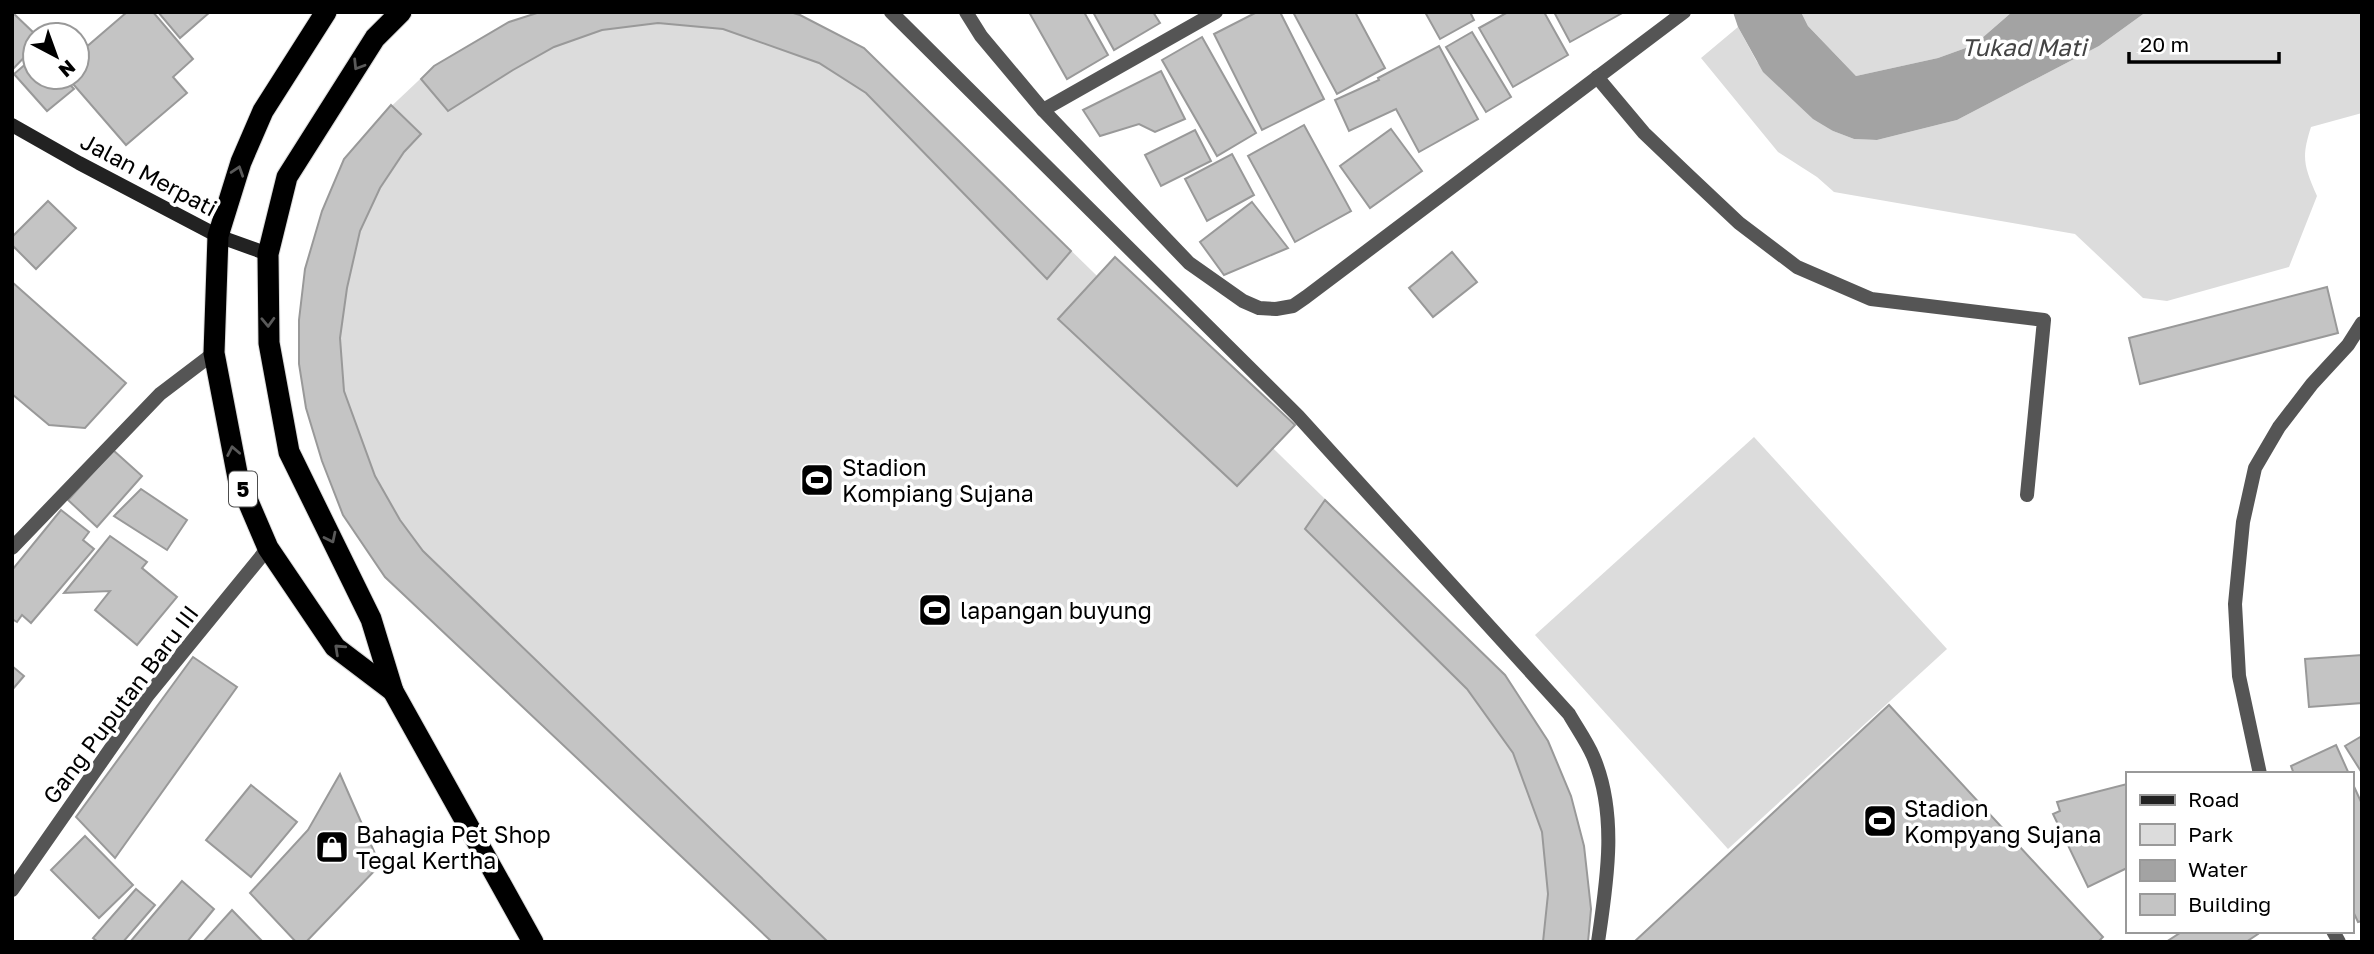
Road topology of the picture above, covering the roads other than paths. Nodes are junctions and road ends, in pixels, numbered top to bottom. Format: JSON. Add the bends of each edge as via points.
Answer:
{"nodes":[{"id":1,"x":326,"y":12,"type":"edge"},
{"id":2,"x":401,"y":12,"type":"edge"},
{"id":3,"x":891,"y":12,"type":"edge"},
{"id":4,"x":965,"y":12,"type":"edge"},
{"id":5,"x":1216,"y":12,"type":"edge"},
{"id":6,"x":1684,"y":12,"type":"edge"},
{"id":7,"x":1597,"y":77,"type":"junction"},
{"id":8,"x":1043,"y":110,"type":"junction"},
{"id":9,"x":12,"y":125,"type":"edge"},
{"id":10,"x":218,"y":236,"type":"junction"},
{"id":11,"x":268,"y":254,"type":"junction"},
{"id":12,"x":2362,"y":323,"type":"edge"},
{"id":13,"x":214,"y":353,"type":"junction"},
{"id":14,"x":2027,"y":495,"type":"dead end"},
{"id":15,"x":12,"y":548,"type":"edge"},
{"id":16,"x":268,"y":548,"type":"junction"},
{"id":17,"x":393,"y":691,"type":"junction"},
{"id":18,"x":2260,"y":772,"type":"edge"},
{"id":19,"x":12,"y":890,"type":"edge"},
{"id":20,"x":533,"y":942,"type":"edge"},
{"id":21,"x":1598,"y":942,"type":"edge"}],
"edges":[{"from":10,"to":1,"type":"highway","number":"5","one_way":true,"via":[[263,111]]},
{"from":2,"to":11,"type":"highway","number":"5","one_way":true,"via":[[375,38],[287,177]]},
{"from":3,"to":21,"type":"street","via":[[1298,416],[1569,714],[1593,757],[1608,806],[1608,877]]},
{"from":4,"to":8,"type":"street"},
{"from":5,"to":8,"type":"street"},
{"from":6,"to":7,"type":"street"},
{"from":7,"to":8,"type":"street","via":[[1306,297],[1293,306],[1276,309],[1243,301],[1189,263]]},
{"from":7,"to":14,"type":"street","via":[[1644,133],[1739,223],[1797,268],[1871,299],[2044,320]]},
{"from":9,"to":10,"type":"street","name":"Jalan Merpati"},
{"from":10,"to":11,"type":"street","name":"Jalan Merpati"},
{"from":10,"to":13,"type":"highway","number":"5"},
{"from":11,"to":17,"type":"highway","number":"5","one_way":true,"via":[[269,343],[289,453],[371,619]]},
{"from":12,"to":18,"type":"street","via":[[2279,427],[2255,468],[2242,522],[2235,604],[2239,676]]},
{"from":13,"to":15,"type":"street","via":[[160,394]]},
{"from":16,"to":13,"type":"highway","number":"5","one_way":true,"via":[[238,478]]},
{"from":17,"to":16,"type":"highway","number":"5","one_way":true,"via":[[335,648]]},
{"from":16,"to":19,"type":"street","name":"Gang Puputan Baru III","via":[[148,695]]},
{"from":17,"to":20,"type":"highway","number":"5"}]}
